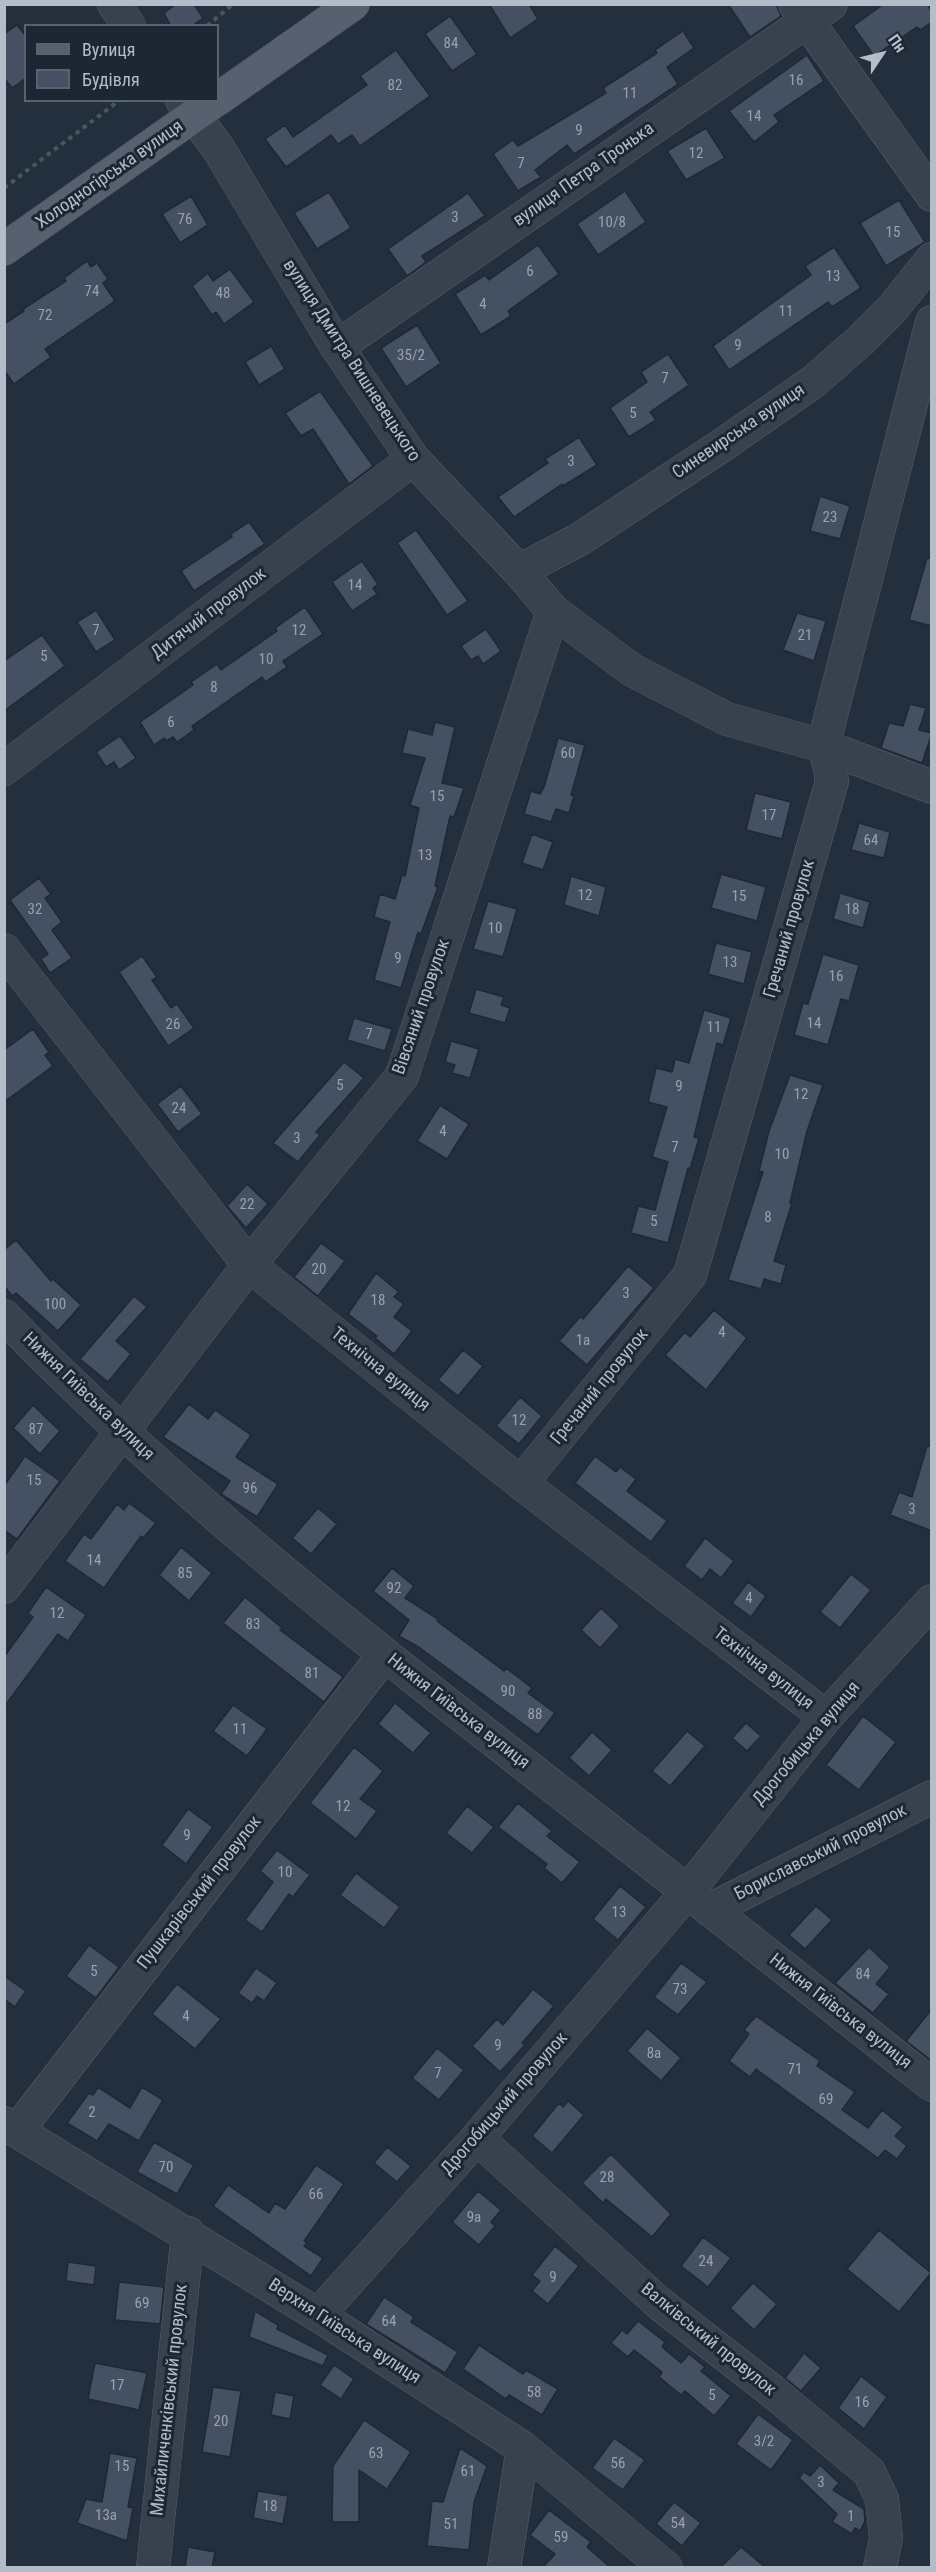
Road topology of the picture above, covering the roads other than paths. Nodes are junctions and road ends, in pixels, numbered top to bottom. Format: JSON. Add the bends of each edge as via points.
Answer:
{"nodes":[{"id":1,"x":114,"y":4,"type":"edge"},
{"id":2,"x":353,"y":4,"type":"edge"},
{"id":3,"x":811,"y":10,"type":"edge"},
{"id":4,"x":128,"y":24,"type":"edge"},
{"id":5,"x":219,"y":93,"type":"edge"},
{"id":6,"x":202,"y":104,"type":"edge"},
{"id":7,"x":932,"y":195,"type":"edge"},
{"id":8,"x":4,"y":249,"type":"edge"},
{"id":9,"x":932,"y":259,"type":"edge"},
{"id":10,"x":932,"y":322,"type":"edge"},
{"id":11,"x":337,"y":346,"type":"junction"},
{"id":12,"x":413,"y":459,"type":"junction"},
{"id":13,"x":519,"y":571,"type":"junction"},
{"id":14,"x":553,"y":610,"type":"junction"},
{"id":15,"x":823,"y":746,"type":"junction"},
{"id":16,"x":4,"y":769,"type":"edge"},
{"id":17,"x":932,"y":787,"type":"edge"},
{"id":18,"x":4,"y":950,"type":"edge"},
{"id":19,"x":249,"y":1265,"type":"junction"},
{"id":20,"x":4,"y":1316,"type":"edge"},
{"id":21,"x":123,"y":1434,"type":"junction"},
{"id":22,"x":522,"y":1482,"type":"junction"},
{"id":23,"x":4,"y":1587,"type":"edge"},
{"id":24,"x":932,"y":1601,"type":"edge"},
{"id":25,"x":384,"y":1655,"type":"junction"},
{"id":26,"x":826,"y":1718,"type":"junction"},
{"id":27,"x":932,"y":1797,"type":"edge"},
{"id":28,"x":699,"y":1900,"type":"junction"},
{"id":29,"x":932,"y":2085,"type":"edge"},
{"id":30,"x":11,"y":2127,"type":"edge"},
{"id":31,"x":477,"y":2138,"type":"junction"},
{"id":32,"x":188,"y":2234,"type":"junction"},
{"id":33,"x":318,"y":2315,"type":"junction"},
{"id":34,"x":523,"y":2448,"type":"junction"},
{"id":35,"x":153,"y":2568,"type":"edge"},
{"id":36,"x":504,"y":2568,"type":"edge"},
{"id":37,"x":666,"y":2568,"type":"edge"},
{"id":38,"x":880,"y":2568,"type":"edge"}],
"edges":[{"from":1,"to":4,"type":"street"},
{"from":2,"to":5,"type":"main road","name":"Холодногірська вулиця"},
{"from":3,"to":7,"type":"street"},
{"from":3,"to":11,"type":"street","name":"вулиця Петра Тронька"},
{"from":6,"to":8,"type":"main road","name":"Холодногірська вулиця"},
{"from":6,"to":11,"type":"street","name":"вулиця Дмитра Вишневецького","via":[[218,148]]},
{"from":9,"to":13,"type":"street","name":"Синевирська вулиця","via":[[892,309],[813,382],[580,539]]},
{"from":10,"to":15,"type":"street","name":"Гречаний провулок"},
{"from":11,"to":12,"type":"street","name":"вулиця Дмитра Вишневецького"},
{"from":12,"to":13,"type":"street","name":"вулиця Дмитра Вишневецького"},
{"from":12,"to":16,"type":"street","name":"Дитячий провулок"},
{"from":13,"to":14,"type":"street","name":"вулиця Дмитра Вишневецького"},
{"from":14,"to":15,"type":"street","name":"вулиця Дмитра Вишневецького","via":[[632,670],[728,719]]},
{"from":14,"to":19,"type":"street","name":"Вівсяний провулок","via":[[402,1076]]},
{"from":15,"to":17,"type":"street","name":"вулиця Дмитра Вишневецького"},
{"from":15,"to":22,"type":"street","name":"Гречаний провулок","via":[[832,781],[690,1275]]},
{"from":18,"to":19,"type":"street","name":"Технічна вулиця"},
{"from":19,"to":21,"type":"street","name":"Вівсяний провулок"},
{"from":19,"to":22,"type":"street","name":"Технічна вулиця"},
{"from":20,"to":21,"type":"street","name":"Нижня Гиївська вулиця"},
{"from":21,"to":23,"type":"street","name":"Вівсяний провулок"},
{"from":21,"to":25,"type":"street","name":"Нижня Гиївська вулиця"},
{"from":22,"to":26,"type":"street","name":"Технічна вулиця"},
{"from":24,"to":26,"type":"street","name":"Дрогобицька вулиця"},
{"from":25,"to":28,"type":"street","name":"Нижня Гиївська вулиця"},
{"from":25,"to":30,"type":"street","name":"Пушкарівський провулок"},
{"from":26,"to":28,"type":"street","name":"Дрогобицька вулиця"},
{"from":27,"to":28,"type":"street","name":"Бориславський провулок"},
{"from":28,"to":29,"type":"street","name":"Нижня Гиївська вулиця"},
{"from":28,"to":31,"type":"street","name":"Дрогобицький провулок"},
{"from":30,"to":32,"type":"street","name":"Верхня Гиївська вулиця"},
{"from":31,"to":33,"type":"street","name":"Дрогобицький провулок"},
{"from":31,"to":38,"type":"street","name":"Валківський провулок","via":[[660,2304],[869,2472],[882,2499],[886,2538]]},
{"from":32,"to":33,"type":"street","name":"Верхня Гиївська вулиця"},
{"from":32,"to":35,"type":"street","name":"Михайличенківський провулок"},
{"from":33,"to":34,"type":"street","name":"Верхня Гиївська вулиця"},
{"from":34,"to":36,"type":"street"},
{"from":34,"to":37,"type":"street","name":"Верхня Гиївська вулиця"}]}
